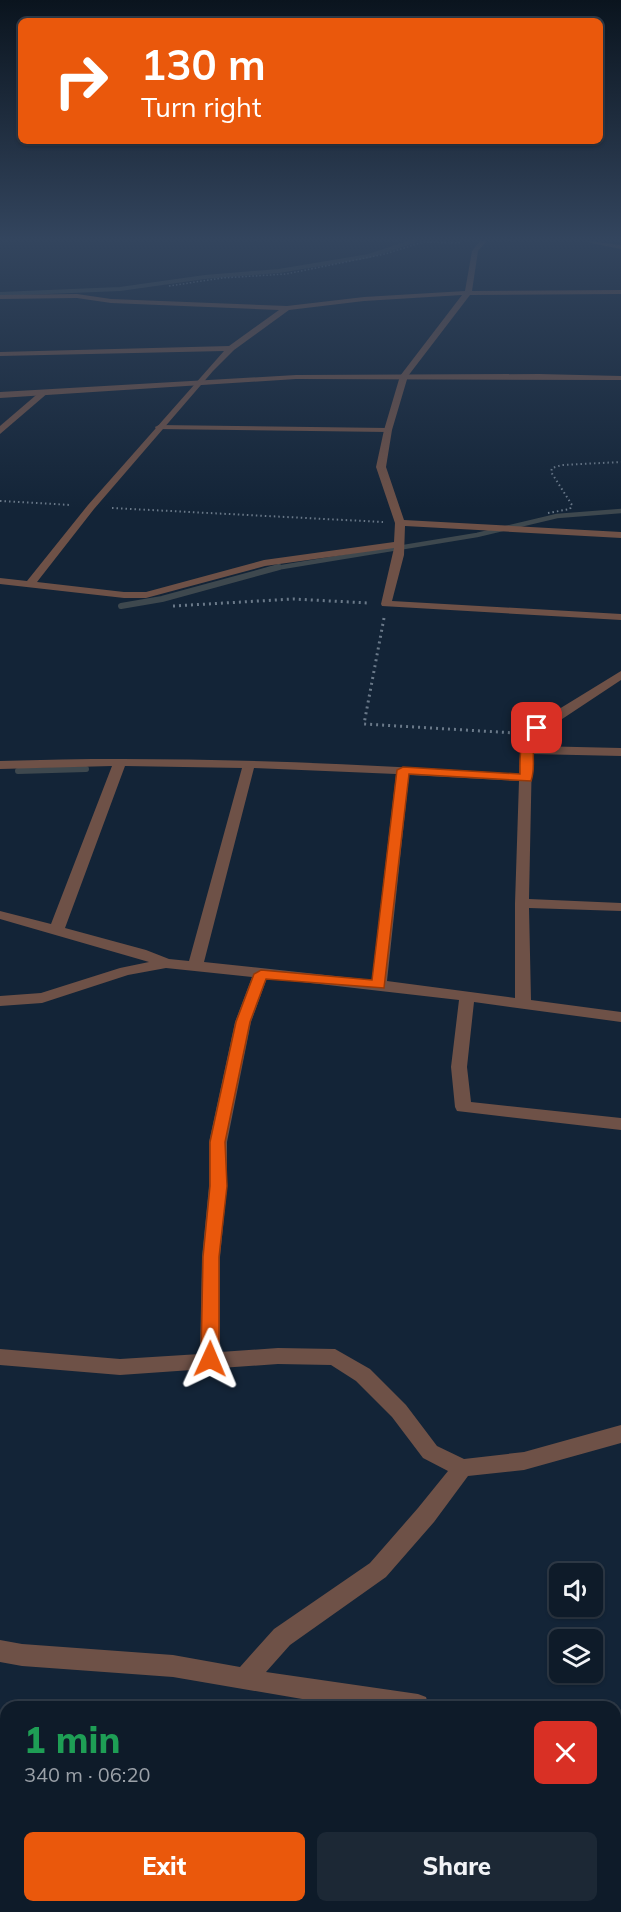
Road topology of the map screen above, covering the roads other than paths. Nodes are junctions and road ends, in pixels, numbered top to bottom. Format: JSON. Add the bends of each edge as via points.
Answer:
{"nodes":[{"id":1,"x":256,"y":330,"type":"edge"},
{"id":2,"x":439,"y":330,"type":"edge"},
{"id":3,"x":231,"y":348,"type":"junction"},
{"id":4,"x":0,"y":354,"type":"edge"},
{"id":5,"x":404,"y":376,"type":"junction"},
{"id":6,"x":621,"y":378,"type":"edge"},
{"id":7,"x":200,"y":382,"type":"junction"},
{"id":8,"x":45,"y":392,"type":"junction"},
{"id":9,"x":0,"y":395,"type":"edge"},
{"id":10,"x":159,"y":427,"type":"junction"},
{"id":11,"x":388,"y":430,"type":"junction"},
{"id":12,"x":0,"y":431,"type":"edge"},
{"id":13,"x":400,"y":523,"type":"junction"},
{"id":14,"x":621,"y":535,"type":"edge"},
{"id":15,"x":399,"y":544,"type":"junction"},
{"id":16,"x":0,"y":581,"type":"edge"},
{"id":17,"x":29,"y":585,"type":"junction"},
{"id":18,"x":621,"y":617,"type":"edge"},
{"id":19,"x":621,"y":675,"type":"edge"},
{"id":20,"x":526,"y":750,"type":"junction"},
{"id":21,"x":621,"y":752,"type":"edge"},
{"id":22,"x":120,"y":763,"type":"junction"},
{"id":23,"x":249,"y":764,"type":"junction"},
{"id":24,"x":1,"y":766,"type":"edge"},
{"id":25,"x":403,"y":770,"type":"junction"},
{"id":26,"x":526,"y":778,"type":"junction"},
{"id":27,"x":522,"y":903,"type":"junction"},
{"id":28,"x":621,"y":907,"type":"edge"},
{"id":29,"x":0,"y":915,"type":"edge"},
{"id":30,"x":57,"y":929,"type":"junction"},
{"id":31,"x":166,"y":963,"type":"junction"},
{"id":32,"x":195,"y":967,"type":"junction"},
{"id":33,"x":261,"y":974,"type":"junction"},
{"id":34,"x":379,"y":985,"type":"junction"},
{"id":35,"x":467,"y":997,"type":"junction"},
{"id":36,"x":0,"y":1001,"type":"edge"},
{"id":37,"x":523,"y":1004,"type":"junction"},
{"id":38,"x":621,"y":1017,"type":"edge"},
{"id":39,"x":621,"y":1124,"type":"edge"},
{"id":40,"x":0,"y":1357,"type":"edge"},
{"id":41,"x":210,"y":1359,"type":"junction"},
{"id":42,"x":621,"y":1434,"type":"edge"},
{"id":43,"x":462,"y":1468,"type":"junction"},
{"id":44,"x":0,"y":1651,"type":"edge"},
{"id":45,"x":245,"y":1679,"type":"junction"},
{"id":46,"x":389,"y":1701,"type":"edge"}],
"edges":[{"from":1,"to":3,"type":"street"},
{"from":2,"to":5,"type":"street"},
{"from":3,"to":4,"type":"street"},
{"from":3,"to":7,"type":"street"},
{"from":5,"to":6,"type":"street"},
{"from":5,"to":7,"type":"street"},
{"from":5,"to":11,"type":"street"},
{"from":7,"to":8,"type":"street"},
{"from":7,"to":10,"type":"street"},
{"from":8,"to":9,"type":"street"},
{"from":8,"to":12,"type":"street"},
{"from":10,"to":11,"type":"lane"},
{"from":10,"to":17,"type":"street"},
{"from":11,"to":13,"type":"street","via":[[381,468]]},
{"from":13,"to":14,"type":"street"},
{"from":13,"to":15,"type":"street"},
{"from":15,"to":17,"type":"street","via":[[264,562],[146,595]]},
{"from":15,"to":18,"type":"street","via":[[386,604]]},
{"from":16,"to":17,"type":"street"},
{"from":19,"to":20,"type":"street","via":[[537,728]]},
{"from":20,"to":21,"type":"street"},
{"from":20,"to":26,"type":"street"},
{"from":22,"to":23,"type":"street"},
{"from":22,"to":24,"type":"street"},
{"from":22,"to":30,"type":"street"},
{"from":23,"to":25,"type":"street"},
{"from":23,"to":32,"type":"street"},
{"from":25,"to":26,"type":"street"},
{"from":25,"to":34,"type":"street"},
{"from":26,"to":27,"type":"street"},
{"from":27,"to":28,"type":"street"},
{"from":27,"to":37,"type":"street"},
{"from":29,"to":30,"type":"street"},
{"from":30,"to":31,"type":"street"},
{"from":31,"to":32,"type":"street"},
{"from":31,"to":36,"type":"street","via":[[125,971],[42,998]]},
{"from":32,"to":33,"type":"street"},
{"from":33,"to":34,"type":"street"},
{"from":33,"to":41,"type":"street","via":[[243,1022],[218,1142]]},
{"from":34,"to":35,"type":"street"},
{"from":35,"to":37,"type":"street"},
{"from":35,"to":39,"type":"street","via":[[459,1067],[464,1107]]},
{"from":37,"to":38,"type":"street"},
{"from":40,"to":41,"type":"street","via":[[120,1366]]},
{"from":41,"to":43,"type":"street","via":[[335,1357],[363,1374],[399,1411],[430,1452]]},
{"from":42,"to":43,"type":"street","via":[[525,1461]]},
{"from":43,"to":45,"type":"street","via":[[378,1570],[282,1637]]},
{"from":44,"to":45,"type":"street","via":[[173,1666]]},
{"from":45,"to":46,"type":"street"}]}
